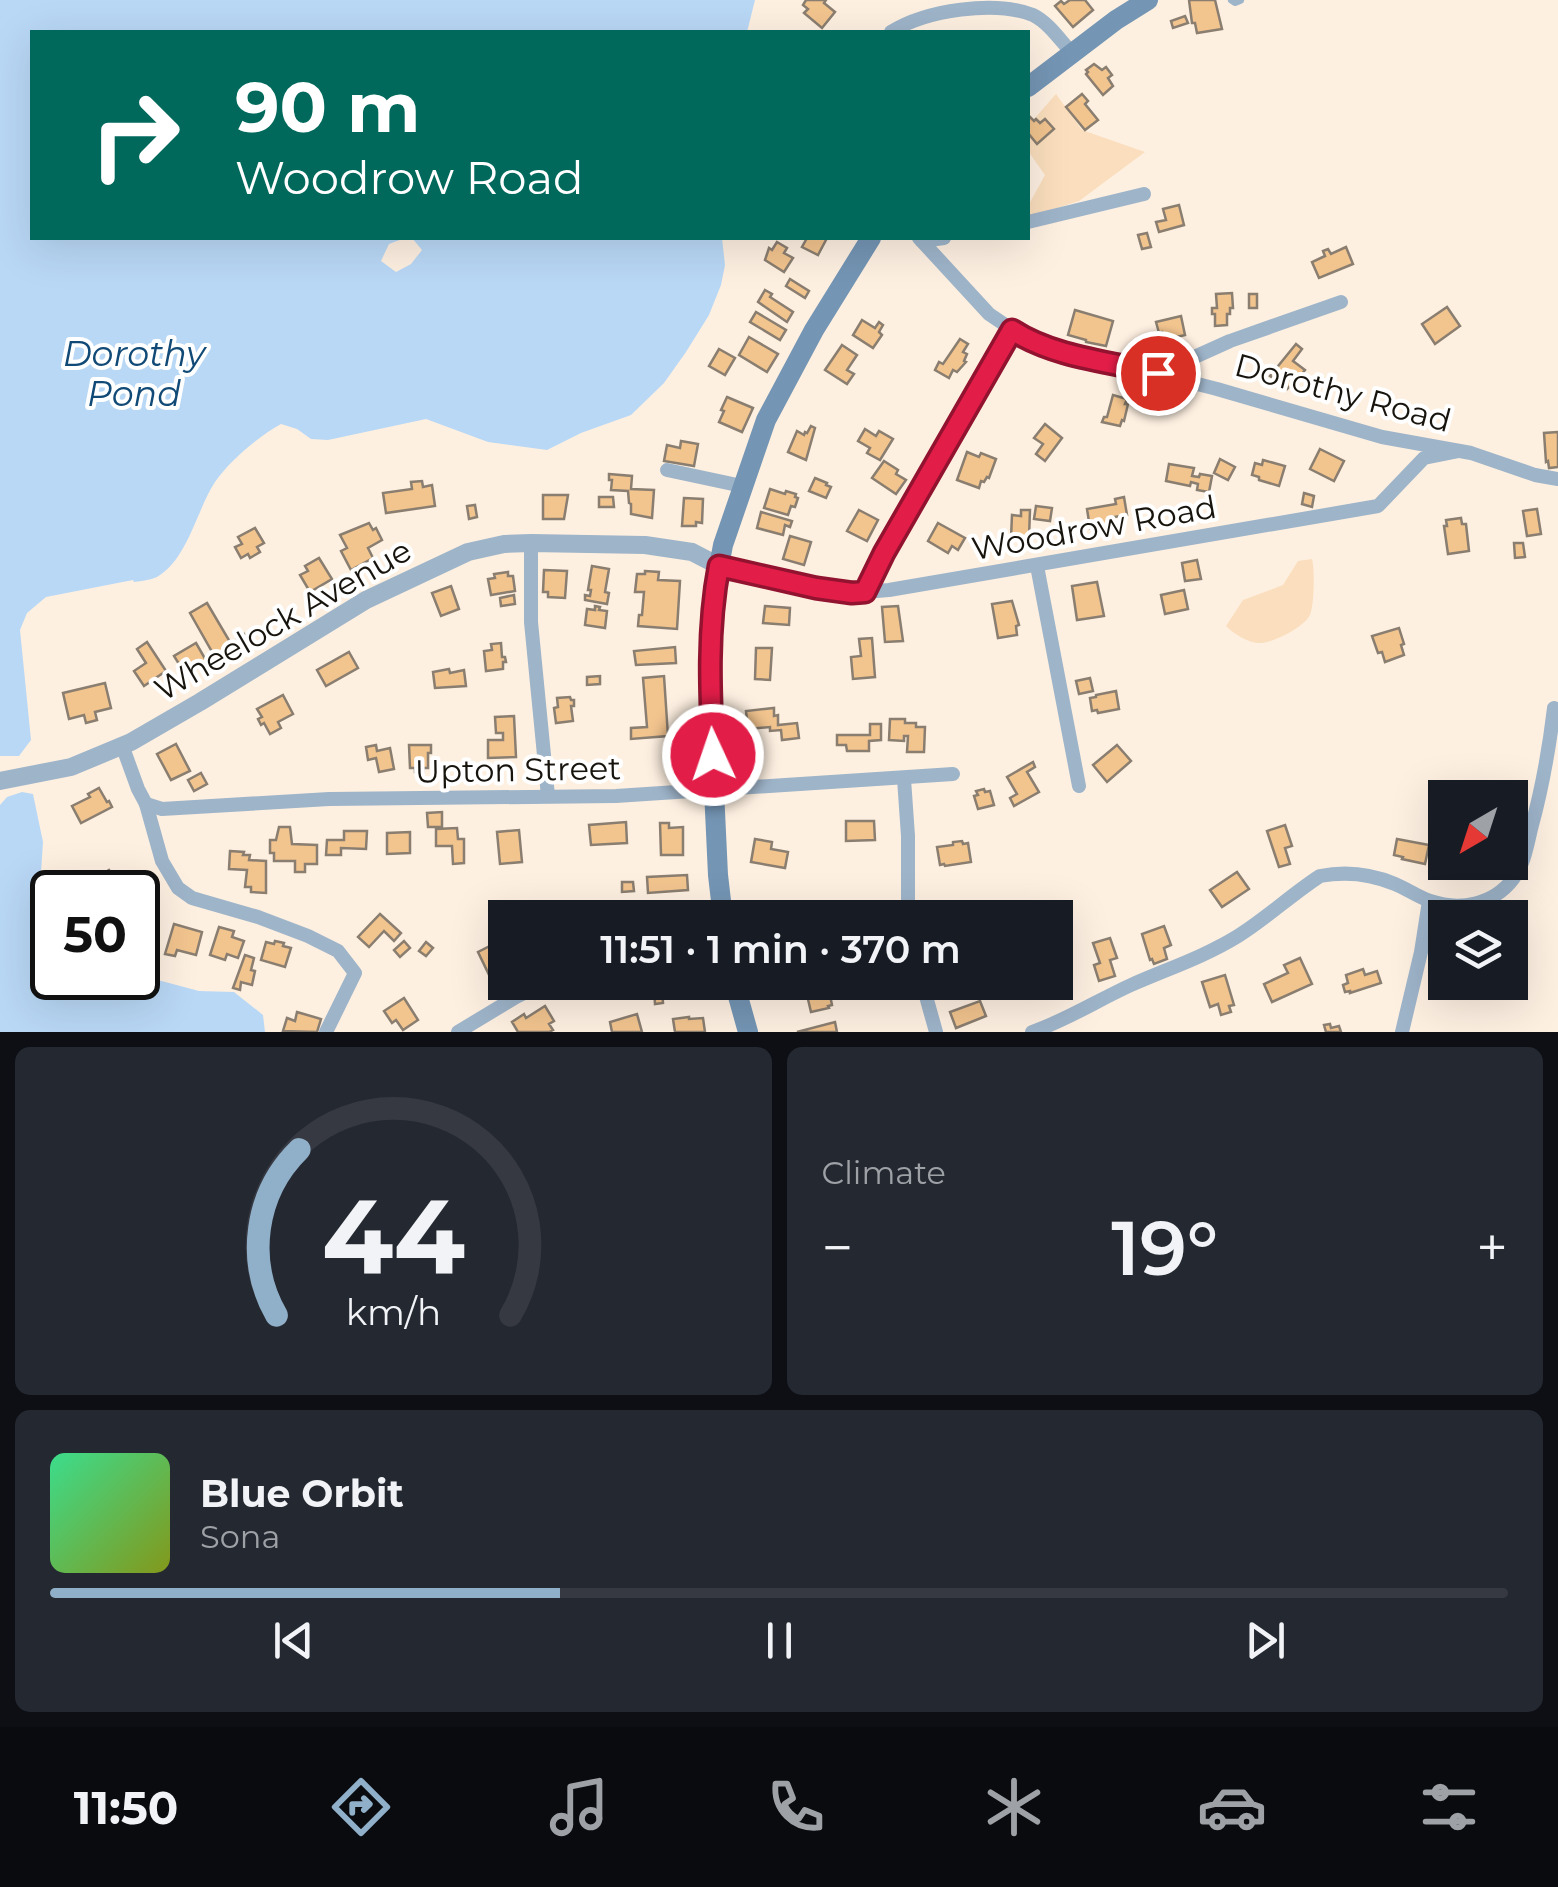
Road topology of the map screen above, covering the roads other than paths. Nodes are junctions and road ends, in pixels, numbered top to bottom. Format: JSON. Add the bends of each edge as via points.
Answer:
{"nodes":[{"id":1,"x":1148,"y":0,"type":"edge"},
{"id":2,"x":1232,"y":0,"type":"edge"},
{"id":3,"x":1240,"y":0,"type":"edge"},
{"id":4,"x":896,"y":30,"type":"edge"},
{"id":5,"x":1072,"y":53,"type":"junction"},
{"id":6,"x":1030,"y":85,"type":"edge"},
{"id":7,"x":1144,"y":194,"type":"dead end"},
{"id":8,"x":1030,"y":222,"type":"edge"},
{"id":9,"x":871,"y":240,"type":"edge"},
{"id":10,"x":921,"y":240,"type":"edge"},
{"id":11,"x":1341,"y":302,"type":"dead end"},
{"id":12,"x":1012,"y":330,"type":"junction"},
{"id":13,"x":1159,"y":373,"type":"junction"},
{"id":14,"x":1460,"y":451,"type":"junction"},
{"id":15,"x":667,"y":470,"type":"dead end"},
{"id":16,"x":1558,"y":479,"type":"edge"},
{"id":17,"x":742,"y":486,"type":"junction"},
{"id":18,"x":531,"y":543,"type":"junction"},
{"id":19,"x":719,"y":566,"type":"junction"},
{"id":20,"x":1036,"y":566,"type":"junction"},
{"id":21,"x":865,"y":592,"type":"junction"},
{"id":22,"x":1554,"y":708,"type":"dead end"},
{"id":23,"x":122,"y":745,"type":"junction"},
{"id":24,"x":952,"y":774,"type":"dead end"},
{"id":25,"x":904,"y":779,"type":"junction"},
{"id":26,"x":0,"y":781,"type":"edge"},
{"id":27,"x":1080,"y":786,"type":"dead end"},
{"id":28,"x":714,"y":791,"type":"junction"},
{"id":29,"x":548,"y":796,"type":"junction"},
{"id":30,"x":146,"y":804,"type":"junction"},
{"id":31,"x":721,"y":900,"type":"edge"},
{"id":32,"x":908,"y":900,"type":"edge"},
{"id":33,"x":1486,"y":900,"type":"edge"},
{"id":34,"x":1428,"y":901,"type":"edge"},
{"id":35,"x":1428,"y":907,"type":"edge"},
{"id":36,"x":513,"y":1000,"type":"edge"},
{"id":37,"x":739,"y":1000,"type":"edge"},
{"id":38,"x":927,"y":1000,"type":"edge"},
{"id":39,"x":326,"y":1032,"type":"edge"},
{"id":40,"x":458,"y":1032,"type":"edge"},
{"id":41,"x":748,"y":1032,"type":"edge"},
{"id":42,"x":936,"y":1032,"type":"edge"},
{"id":43,"x":1032,"y":1032,"type":"edge"},
{"id":44,"x":1402,"y":1032,"type":"edge"}],
"edges":[{"from":1,"to":5,"type":"main road"},
{"from":2,"to":3,"type":"lane"},
{"from":4,"to":5,"type":"street","via":[[917,18],[1000,5],[1034,15]]},
{"from":5,"to":6,"type":"main road"},
{"from":7,"to":8,"type":"street"},
{"from":9,"to":17,"type":"main road","via":[[766,420]]},
{"from":10,"to":12,"type":"street","name":"Dorothy Road"},
{"from":11,"to":13,"type":"street"},
{"from":12,"to":13,"type":"street","name":"Dorothy Road","via":[[1055,350]]},
{"from":12,"to":21,"type":"street"},
{"from":13,"to":14,"type":"street","name":"Dorothy Road","via":[[1382,437]]},
{"from":14,"to":16,"type":"street","name":"Dorothy Road"},
{"from":14,"to":20,"type":"street","name":"Woodrow Road","via":[[1424,458],[1378,506]]},
{"from":15,"to":17,"type":"street"},
{"from":17,"to":19,"type":"main road"},
{"from":18,"to":19,"type":"street","name":"Wheelock Avenue","via":[[645,545],[692,552]]},
{"from":18,"to":23,"type":"street","name":"Wheelock Avenue","via":[[468,552],[422,572]]},
{"from":18,"to":29,"type":"street","via":[[531,622]]},
{"from":19,"to":21,"type":"street","name":"Woodrow Road"},
{"from":19,"to":28,"type":"main road","via":[[709,684]]},
{"from":20,"to":21,"type":"street","name":"Woodrow Road"},
{"from":20,"to":27,"type":"street"},
{"from":22,"to":33,"type":"street","via":[[1524,858],[1513,879]]},
{"from":23,"to":26,"type":"street","name":"Wheelock Avenue","via":[[71,767]]},
{"from":23,"to":30,"type":"street"},
{"from":24,"to":25,"type":"street","name":"Upton Street"},
{"from":25,"to":28,"type":"street","name":"Upton Street"},
{"from":25,"to":32,"type":"street"},
{"from":28,"to":29,"type":"street","name":"Upton Street"},
{"from":28,"to":31,"type":"main road"},
{"from":29,"to":30,"type":"street","name":"Upton Street","via":[[162,810]]},
{"from":30,"to":39,"type":"street","via":[[162,861],[178,888],[338,951],[354,973]]},
{"from":34,"to":43,"type":"street","via":[[1360,874],[1320,876],[1206,954]]},
{"from":35,"to":44,"type":"street"},
{"from":36,"to":40,"type":"street"},
{"from":37,"to":41,"type":"main road"},
{"from":38,"to":42,"type":"street"}]}
